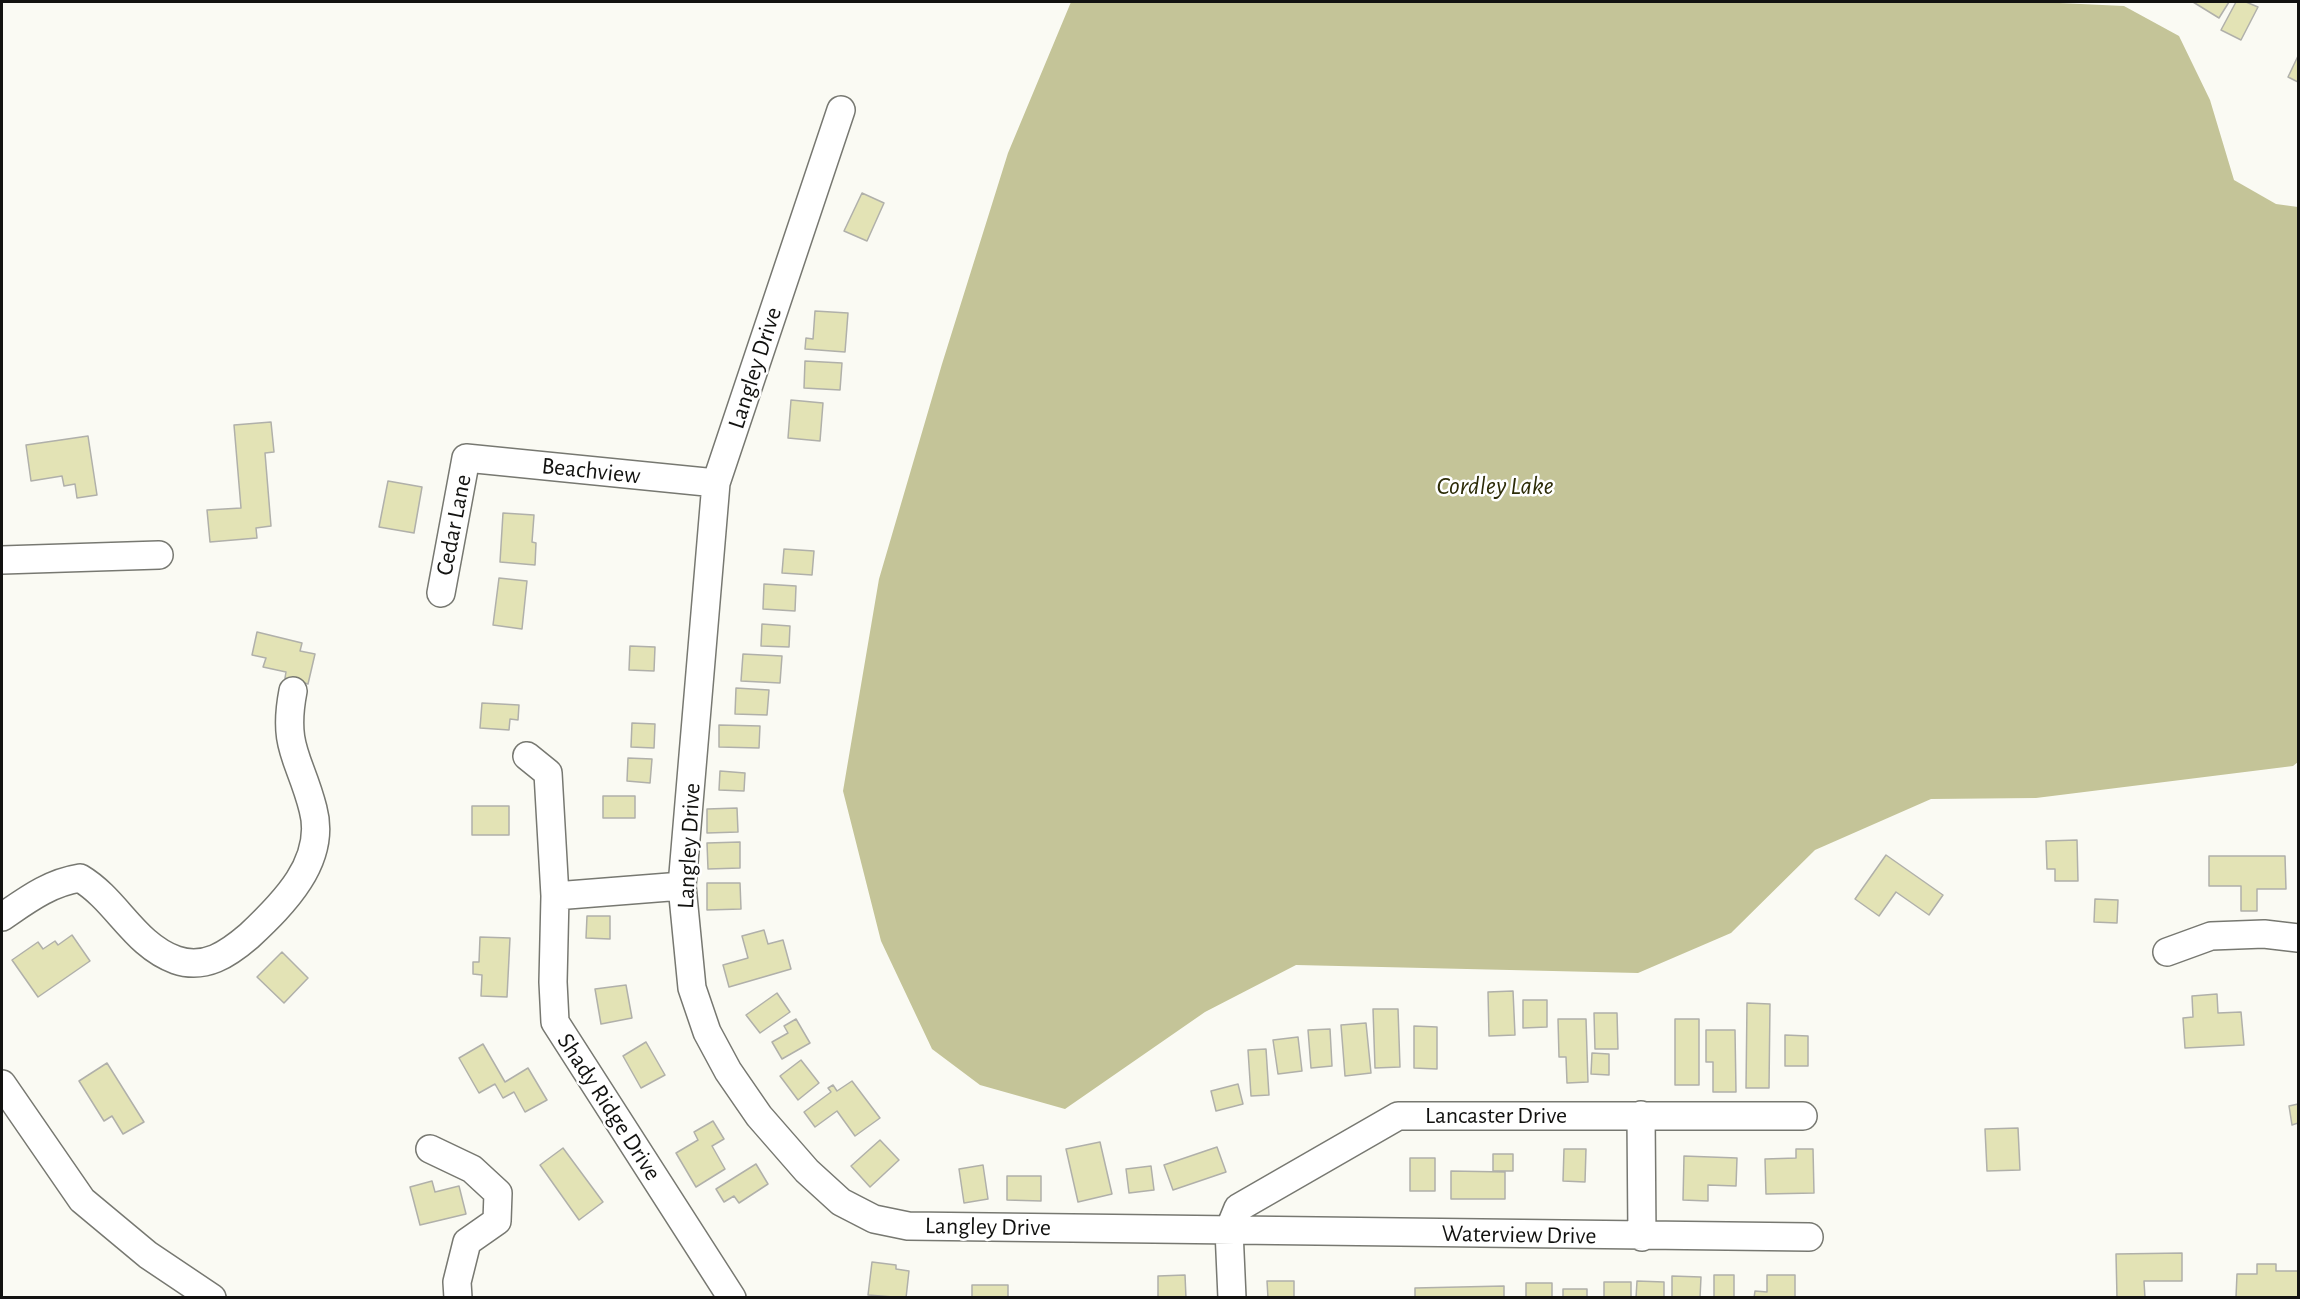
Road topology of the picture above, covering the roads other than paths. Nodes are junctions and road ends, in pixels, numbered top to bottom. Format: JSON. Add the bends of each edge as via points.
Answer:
{"nodes":[{"id":1,"x":841,"y":110,"type":"dead end"},
{"id":2,"x":466,"y":458,"type":"joint"},
{"id":3,"x":716,"y":483,"type":"junction"},
{"id":4,"x":159,"y":555,"type":"dead end"},
{"id":5,"x":2,"y":560,"type":"edge"},
{"id":6,"x":441,"y":593,"type":"dead end"},
{"id":7,"x":293,"y":690,"type":"dead end"},
{"id":8,"x":527,"y":756,"type":"dead end"},
{"id":9,"x":682,"y":886,"type":"junction"},
{"id":10,"x":555,"y":896,"type":"junction"},
{"id":11,"x":2,"y":917,"type":"edge"},
{"id":12,"x":2298,"y":938,"type":"edge"},
{"id":13,"x":2167,"y":952,"type":"dead end"},
{"id":14,"x":2,"y":1084,"type":"edge"},
{"id":15,"x":1641,"y":1115,"type":"junction"},
{"id":16,"x":1803,"y":1116,"type":"dead end"},
{"id":17,"x":430,"y":1149,"type":"dead end"},
{"id":18,"x":1229,"y":1230,"type":"junction"},
{"id":19,"x":1642,"y":1237,"type":"junction"},
{"id":20,"x":1809,"y":1237,"type":"dead end"},
{"id":21,"x":212,"y":1298,"type":"edge"},
{"id":22,"x":458,"y":1298,"type":"edge"},
{"id":23,"x":732,"y":1298,"type":"edge"},
{"id":24,"x":1232,"y":1298,"type":"edge"}],
"edges":[{"from":1,"to":3,"type":"street","name":"Langley Drive"},
{"from":2,"to":3,"type":"street","name":"Beachview"},
{"from":2,"to":6,"type":"street","name":"Cedar Lane"},
{"from":3,"to":9,"type":"street","name":"Langley Drive"},
{"from":4,"to":5,"type":"street"},
{"from":7,"to":11,"type":"street","via":[[289,739],[314,811],[313,851],[278,909],[225,956],[192,963],[166,955],[147,944],[96,888],[80,878],[42,890]]},
{"from":8,"to":10,"type":"street","name":"Shady Ridge Drive","via":[[548,773]]},
{"from":9,"to":10,"type":"street"},
{"from":9,"to":18,"type":"street","name":"Langley Drive","via":[[692,988],[707,1032],[759,1116],[807,1171],[841,1202],[874,1219],[908,1226]]},
{"from":10,"to":23,"type":"street","name":"Shady Ridge Drive","via":[[555,1022]]},
{"from":12,"to":13,"type":"street","via":[[2264,934],[2211,936]]},
{"from":14,"to":21,"type":"street","via":[[82,1200],[148,1255]]},
{"from":15,"to":16,"type":"street","name":"Lancaster Drive"},
{"from":15,"to":18,"type":"street","name":"Lancaster Drive","via":[[1398,1116],[1238,1208]]},
{"from":15,"to":19,"type":"street"},
{"from":17,"to":22,"type":"street","via":[[472,1169],[498,1194],[497,1221],[467,1242],[457,1282]]},
{"from":18,"to":19,"type":"street","name":"Waterview Drive"},
{"from":18,"to":24,"type":"street"},
{"from":19,"to":20,"type":"street","name":"Waterview Drive"}]}
